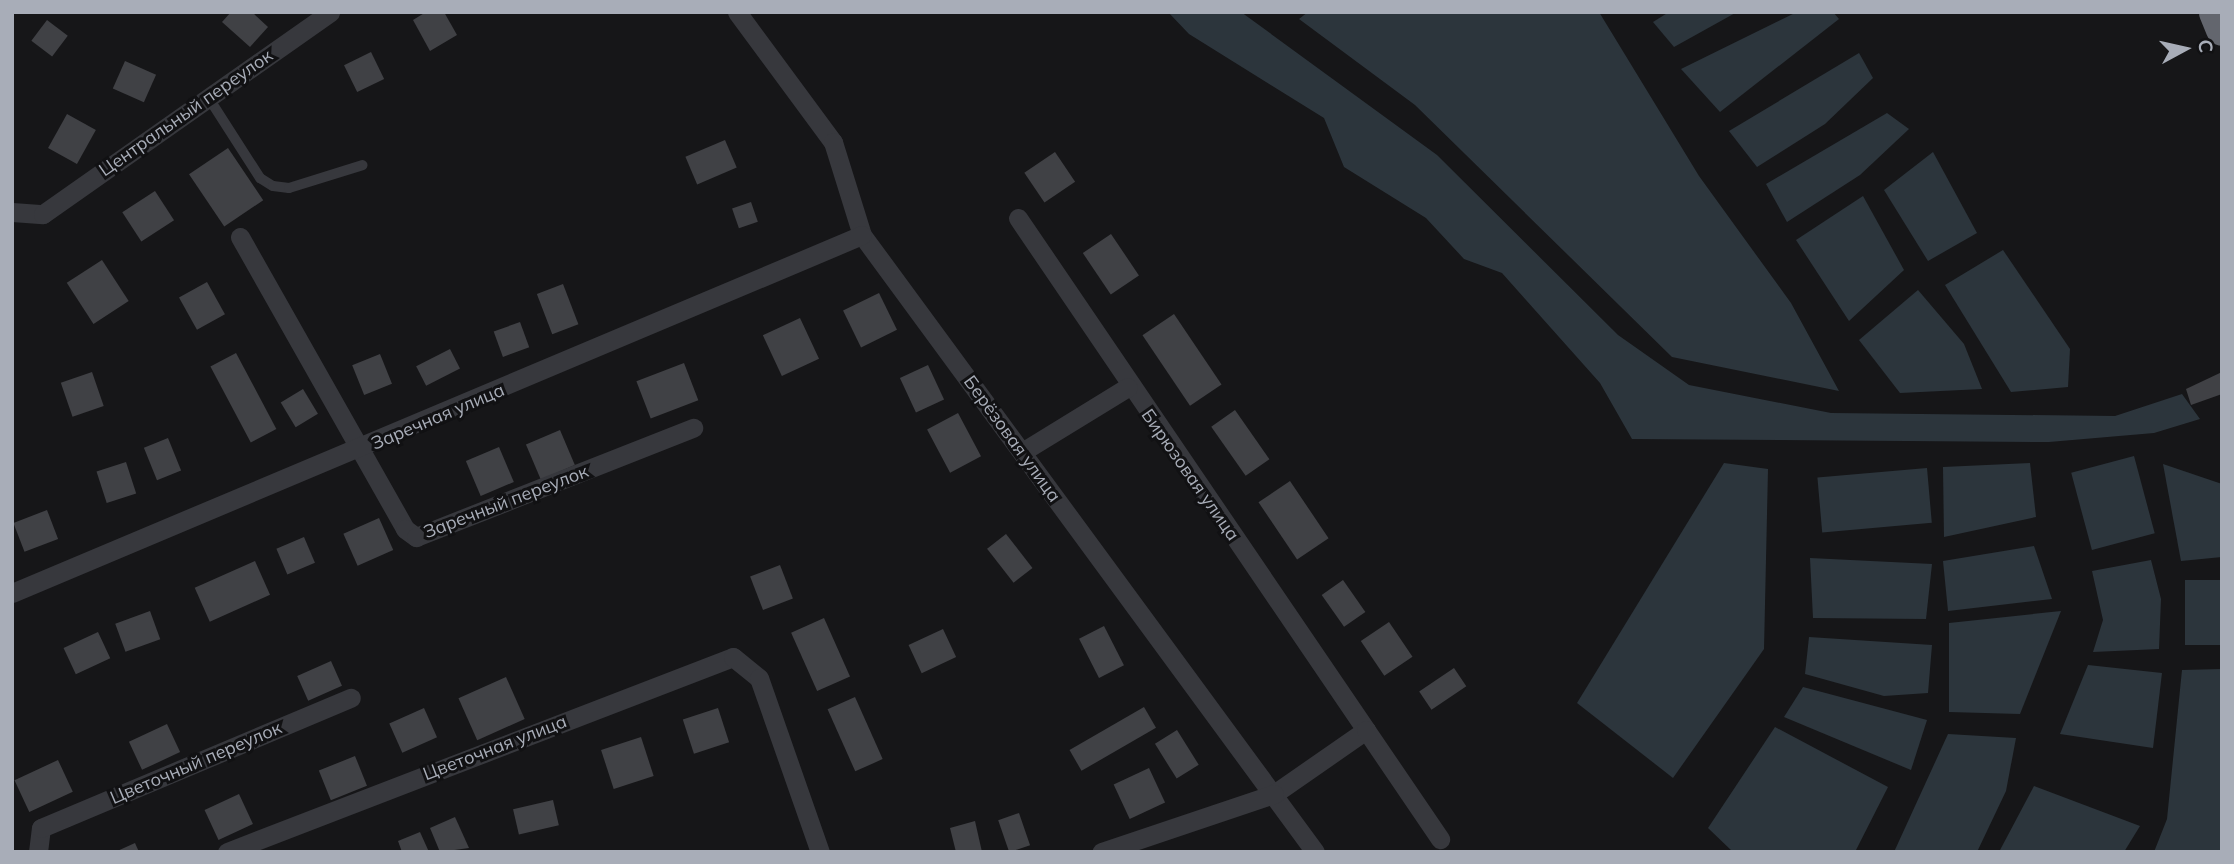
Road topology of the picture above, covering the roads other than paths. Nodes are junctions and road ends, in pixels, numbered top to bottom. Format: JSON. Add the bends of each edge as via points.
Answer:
{"nodes":[{"id":1,"x":330,"y":12,"type":"edge"},
{"id":2,"x":737,"y":12,"type":"edge"},
{"id":3,"x":2216,"y":12,"type":"edge"},
{"id":4,"x":2222,"y":29,"type":"edge"},
{"id":5,"x":210,"y":100,"type":"junction"},
{"id":6,"x":363,"y":165,"type":"dead end"},
{"id":7,"x":12,"y":212,"type":"edge"},
{"id":8,"x":1018,"y":218,"type":"dead end"},
{"id":9,"x":862,"y":235,"type":"junction"},
{"id":10,"x":240,"y":237,"type":"dead end"},
{"id":11,"x":1128,"y":387,"type":"junction"},
{"id":12,"x":693,"y":428,"type":"dead end"},
{"id":13,"x":363,"y":450,"type":"junction"},
{"id":14,"x":1022,"y":452,"type":"junction"},
{"id":15,"x":12,"y":593,"type":"edge"},
{"id":16,"x":351,"y":698,"type":"dead end"},
{"id":17,"x":1366,"y":730,"type":"junction"},
{"id":18,"x":1274,"y":794,"type":"junction"},
{"id":19,"x":1440,"y":839,"type":"dead end"},
{"id":20,"x":38,"y":852,"type":"edge"},
{"id":21,"x":227,"y":852,"type":"edge"},
{"id":22,"x":820,"y":852,"type":"edge"},
{"id":23,"x":1102,"y":852,"type":"edge"},
{"id":24,"x":1315,"y":852,"type":"edge"}],
"edges":[{"from":1,"to":5,"type":"street","name":"Центральный переулок"},
{"from":2,"to":9,"type":"street","name":"Берёзовая улица","via":[[833,142]]},
{"from":3,"to":4,"type":"highway"},
{"from":5,"to":6,"type":"lane","via":[[260,178],[272,186],[289,188]]},
{"from":5,"to":7,"type":"street","name":"Центральный переулок","via":[[43,214]]},
{"from":8,"to":11,"type":"street","name":"Бирюзовая улица"},
{"from":9,"to":13,"type":"street","name":"Заречная улица"},
{"from":9,"to":14,"type":"street","name":"Берёзовая улица"},
{"from":10,"to":13,"type":"street"},
{"from":11,"to":14,"type":"street"},
{"from":11,"to":17,"type":"street","name":"Бирюзовая улица"},
{"from":12,"to":13,"type":"street","name":"Заречный переулок","via":[[416,537],[405,529]]},
{"from":13,"to":15,"type":"street","name":"Заречная улица"},
{"from":14,"to":18,"type":"street","name":"Берёзовая улица"},
{"from":16,"to":20,"type":"street","name":"Цветочный переулок","via":[[41,828]]},
{"from":17,"to":18,"type":"street"},
{"from":17,"to":19,"type":"street","name":"Бирюзовая улица"},
{"from":18,"to":23,"type":"street"},
{"from":18,"to":24,"type":"street","name":"Берёзовая улица"},
{"from":21,"to":22,"type":"street","name":"Цветочная улица","via":[[704,663],[733,657],[759,678]]}]}
